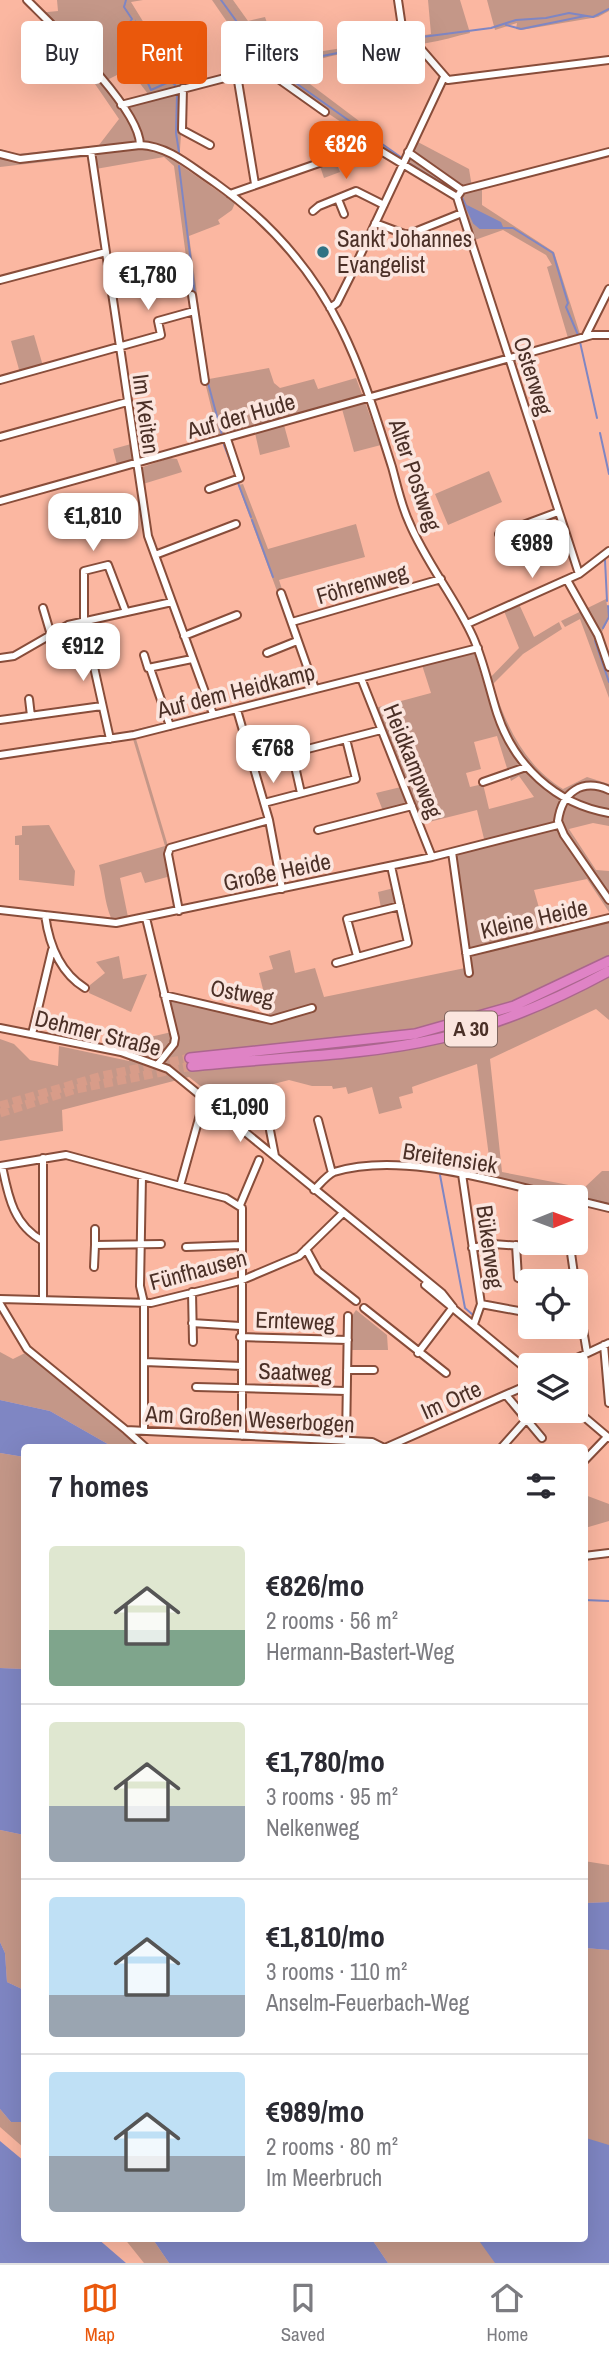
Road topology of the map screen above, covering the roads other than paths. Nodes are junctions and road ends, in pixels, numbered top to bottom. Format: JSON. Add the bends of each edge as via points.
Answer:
{"nodes":[{"id":1,"x":27,"y":0,"type":"edge"},
{"id":2,"x":398,"y":0,"type":"edge"},
{"id":3,"x":609,"y":60,"type":"edge"},
{"id":4,"x":444,"y":78,"type":"junction"},
{"id":5,"x":221,"y":79,"type":"edge"},
{"id":6,"x":238,"y":84,"type":"edge"},
{"id":7,"x":289,"y":84,"type":"edge"},
{"id":8,"x":183,"y":88,"type":"junction"},
{"id":9,"x":121,"y":105,"type":"junction"},
{"id":10,"x":326,"y":112,"type":"dead end"},
{"id":11,"x":140,"y":145,"type":"junction"},
{"id":12,"x":210,"y":145,"type":"dead end"},
{"id":13,"x":91,"y":151,"type":"junction"},
{"id":14,"x":609,"y":152,"type":"edge"},
{"id":15,"x":0,"y":154,"type":"edge"},
{"id":16,"x":407,"y":154,"type":"junction"},
{"id":17,"x":176,"y":157,"type":"junction"},
{"id":18,"x":403,"y":164,"type":"junction"},
{"id":19,"x":176,"y":166,"type":"dead end"},
{"id":20,"x":255,"y":184,"type":"junction"},
{"id":21,"x":460,"y":192,"type":"junction"},
{"id":22,"x":230,"y":194,"type":"junction"},
{"id":23,"x":338,"y":199,"type":"junction"},
{"id":24,"x":384,"y":205,"type":"junction"},
{"id":25,"x":313,"y":211,"type":"dead end"},
{"id":26,"x":461,"y":213,"type":"junction"},
{"id":27,"x":344,"y":214,"type":"dead end"},
{"id":28,"x":376,"y":223,"type":"junction"},
{"id":29,"x":106,"y":252,"type":"junction"},
{"id":30,"x":0,"y":280,"type":"edge"},
{"id":31,"x":609,"y":289,"type":"edge"},
{"id":32,"x":192,"y":295,"type":"dead end"},
{"id":33,"x":330,"y":308,"type":"junction"},
{"id":34,"x":194,"y":312,"type":"junction"},
{"id":35,"x":609,"y":335,"type":"edge"},
{"id":36,"x":585,"y":337,"type":"junction"},
{"id":37,"x":119,"y":347,"type":"junction"},
{"id":38,"x":509,"y":360,"type":"junction"},
{"id":39,"x":0,"y":380,"type":"edge"},
{"id":40,"x":205,"y":382,"type":"dead end"},
{"id":41,"x":369,"y":398,"type":"junction"},
{"id":42,"x":127,"y":402,"type":"junction"},
{"id":43,"x":0,"y":437,"type":"edge"},
{"id":44,"x":222,"y":438,"type":"junction"},
{"id":45,"x":136,"y":464,"type":"junction"},
{"id":46,"x":209,"y":489,"type":"dead end"},
{"id":47,"x":0,"y":501,"type":"edge"},
{"id":48,"x":558,"y":512,"type":"junction"},
{"id":49,"x":236,"y":524,"type":"dead end"},
{"id":50,"x":499,"y":534,"type":"dead end"},
{"id":51,"x":609,"y":551,"type":"edge"},
{"id":52,"x":155,"y":555,"type":"junction"},
{"id":53,"x":579,"y":573,"type":"junction"},
{"id":54,"x":441,"y":579,"type":"junction"},
{"id":55,"x":567,"y":580,"type":"junction"},
{"id":56,"x":281,"y":593,"type":"dead end"},
{"id":57,"x":172,"y":602,"type":"junction"},
{"id":58,"x":43,"y":608,"type":"dead end"},
{"id":59,"x":126,"y":612,"type":"junction"},
{"id":60,"x":237,"y":615,"type":"dead end"},
{"id":61,"x":84,"y":622,"type":"junction"},
{"id":62,"x":292,"y":622,"type":"junction"},
{"id":63,"x":467,"y":624,"type":"junction"},
{"id":64,"x":51,"y":635,"type":"junction"},
{"id":65,"x":184,"y":636,"type":"junction"},
{"id":66,"x":298,"y":641,"type":"junction"},
{"id":67,"x":478,"y":648,"type":"junction"},
{"id":68,"x":267,"y":653,"type":"dead end"},
{"id":69,"x":144,"y":655,"type":"dead end"},
{"id":70,"x":0,"y":658,"type":"edge"},
{"id":71,"x":192,"y":659,"type":"junction"},
{"id":72,"x":609,"y":667,"type":"edge"},
{"id":73,"x":150,"y":668,"type":"junction"},
{"id":74,"x":361,"y":678,"type":"junction"},
{"id":75,"x":315,"y":689,"type":"junction"},
{"id":76,"x":29,"y":699,"type":"dead end"},
{"id":77,"x":102,"y":706,"type":"junction"},
{"id":78,"x":237,"y":710,"type":"junction"},
{"id":79,"x":213,"y":714,"type":"junction"},
{"id":80,"x":31,"y":716,"type":"junction"},
{"id":81,"x":0,"y":720,"type":"edge"},
{"id":82,"x":170,"y":726,"type":"junction"},
{"id":83,"x":381,"y":730,"type":"junction"},
{"id":84,"x":110,"y":739,"type":"junction"},
{"id":85,"x":346,"y":739,"type":"junction"},
{"id":86,"x":0,"y":755,"type":"edge"},
{"id":87,"x":527,"y":767,"type":"junction"},
{"id":88,"x":482,"y":782,"type":"dead end"},
{"id":89,"x":609,"y":790,"type":"edge"},
{"id":90,"x":301,"y":793,"type":"junction"},
{"id":91,"x":566,"y":799,"type":"junction"},
{"id":92,"x":264,"y":803,"type":"junction"},
{"id":93,"x":412,"y":806,"type":"junction"},
{"id":94,"x":609,"y":813,"type":"edge"},
{"id":95,"x":269,"y":820,"type":"junction"},
{"id":96,"x":558,"y":825,"type":"junction"},
{"id":97,"x":318,"y":830,"type":"dead end"},
{"id":98,"x":452,"y":852,"type":"junction"},
{"id":99,"x":432,"y":857,"type":"junction"},
{"id":100,"x":391,"y":866,"type":"junction"},
{"id":101,"x":282,"y":890,"type":"junction"},
{"id":102,"x":609,"y":900,"type":"edge"},
{"id":103,"x":400,"y":906,"type":"junction"},
{"id":104,"x":0,"y":910,"type":"edge"},
{"id":105,"x":179,"y":911,"type":"junction"},
{"id":106,"x":45,"y":915,"type":"junction"},
{"id":107,"x":146,"y":918,"type":"junction"},
{"id":108,"x":609,"y":918,"type":"edge"},
{"id":109,"x":52,"y":950,"type":"junction"},
{"id":110,"x":467,"y":953,"type":"junction"},
{"id":111,"x":357,"y":956,"type":"junction"},
{"id":112,"x":609,"y":961,"type":"edge"},
{"id":113,"x":336,"y":963,"type":"dead end"},
{"id":114,"x":609,"y":971,"type":"edge"},
{"id":115,"x":469,"y":973,"type":"dead end"},
{"id":116,"x":85,"y":988,"type":"dead end"},
{"id":117,"x":164,"y":995,"type":"junction"},
{"id":118,"x":312,"y":1009,"type":"dead end"},
{"id":119,"x":0,"y":1028,"type":"edge"},
{"id":120,"x":32,"y":1034,"type":"junction"},
{"id":121,"x":158,"y":1064,"type":"junction"},
{"id":122,"x":262,"y":1088,"type":"dead end"},
{"id":123,"x":209,"y":1100,"type":"junction"},
{"id":124,"x":318,"y":1120,"type":"dead end"},
{"id":125,"x":275,"y":1156,"type":"junction"},
{"id":126,"x":43,"y":1158,"type":"junction"},
{"id":127,"x":259,"y":1160,"type":"dead end"},
{"id":128,"x":1,"y":1166,"type":"edge"},
{"id":129,"x":332,"y":1173,"type":"junction"},
{"id":130,"x":461,"y":1174,"type":"junction"},
{"id":131,"x":142,"y":1176,"type":"junction"},
{"id":132,"x":180,"y":1186,"type":"junction"},
{"id":133,"x":518,"y":1187,"type":"edge"},
{"id":134,"x":314,"y":1190,"type":"junction"},
{"id":135,"x":588,"y":1203,"type":"edge"},
{"id":136,"x":240,"y":1205,"type":"junction"},
{"id":137,"x":609,"y":1208,"type":"edge"},
{"id":138,"x":342,"y":1214,"type":"junction"},
{"id":139,"x":95,"y":1229,"type":"dead end"},
{"id":140,"x":43,"y":1241,"type":"junction"},
{"id":141,"x":161,"y":1244,"type":"dead end"},
{"id":142,"x":95,"y":1245,"type":"junction"},
{"id":143,"x":140,"y":1245,"type":"junction"},
{"id":144,"x":241,"y":1245,"type":"junction"},
{"id":145,"x":516,"y":1245,"type":"junction"},
{"id":146,"x":186,"y":1247,"type":"dead end"},
{"id":147,"x":472,"y":1248,"type":"junction"},
{"id":148,"x":306,"y":1249,"type":"junction"},
{"id":149,"x":94,"y":1267,"type":"dead end"},
{"id":150,"x":573,"y":1269,"type":"edge"},
{"id":151,"x":518,"y":1278,"type":"edge"},
{"id":152,"x":240,"y":1281,"type":"junction"},
{"id":153,"x":192,"y":1292,"type":"junction"},
{"id":154,"x":0,"y":1299,"type":"edge"},
{"id":155,"x":43,"y":1300,"type":"junction"},
{"id":156,"x":356,"y":1301,"type":"dead end"},
{"id":157,"x":144,"y":1303,"type":"junction"},
{"id":158,"x":0,"y":1304,"type":"edge"},
{"id":159,"x":481,"y":1304,"type":"junction"},
{"id":160,"x":453,"y":1307,"type":"junction"},
{"id":161,"x":365,"y":1308,"type":"dead end"},
{"id":162,"x":518,"y":1311,"type":"edge"},
{"id":163,"x":348,"y":1316,"type":"dead end"},
{"id":164,"x":3,"y":1318,"type":"edge"},
{"id":165,"x":192,"y":1323,"type":"junction"},
{"id":166,"x":474,"y":1324,"type":"junction"},
{"id":167,"x":240,"y":1326,"type":"junction"},
{"id":168,"x":240,"y":1337,"type":"junction"},
{"id":169,"x":584,"y":1339,"type":"edge"},
{"id":170,"x":348,"y":1340,"type":"junction"},
{"id":171,"x":193,"y":1342,"type":"dead end"},
{"id":172,"x":607,"y":1344,"type":"edge"},
{"id":173,"x":418,"y":1353,"type":"junction"},
{"id":174,"x":587,"y":1353,"type":"joint"},
{"id":175,"x":145,"y":1362,"type":"junction"},
{"id":176,"x":518,"y":1362,"type":"edge"},
{"id":177,"x":242,"y":1366,"type":"junction"},
{"id":178,"x":346,"y":1370,"type":"junction"},
{"id":179,"x":374,"y":1370,"type":"dead end"},
{"id":180,"x":446,"y":1373,"type":"dead end"},
{"id":181,"x":196,"y":1387,"type":"dead end"},
{"id":182,"x":242,"y":1387,"type":"junction"},
{"id":183,"x":518,"y":1390,"type":"edge"},
{"id":184,"x":346,"y":1391,"type":"junction"},
{"id":185,"x":506,"y":1395,"type":"junction"},
{"id":186,"x":609,"y":1403,"type":"edge"},
{"id":187,"x":518,"y":1410,"type":"edge"},
{"id":188,"x":588,"y":1420,"type":"edge"},
{"id":189,"x":523,"y":1423,"type":"edge"},
{"id":190,"x":529,"y":1423,"type":"edge"},
{"id":191,"x":126,"y":1430,"type":"junction"},
{"id":192,"x":144,"y":1431,"type":"junction"},
{"id":193,"x":242,"y":1436,"type":"junction"},
{"id":194,"x":542,"y":1438,"type":"dead end"},
{"id":195,"x":608,"y":1438,"type":"edge"},
{"id":196,"x":346,"y":1441,"type":"junction"},
{"id":197,"x":142,"y":1444,"type":"edge"},
{"id":198,"x":377,"y":1444,"type":"edge"},
{"id":199,"x":391,"y":1444,"type":"edge"},
{"id":200,"x":505,"y":1444,"type":"edge"},
{"id":201,"x":588,"y":1457,"type":"edge"},
{"id":202,"x":609,"y":1553,"type":"edge"},
{"id":203,"x":588,"y":1556,"type":"edge"}],
"edges":[{"from":1,"to":9,"type":"street","via":[[93,66]]},
{"from":2,"to":4,"type":"street","via":[[400,22]]},
{"from":3,"to":4,"type":"street"},
{"from":4,"to":16,"type":"street"},
{"from":5,"to":8,"type":"street"},
{"from":6,"to":20,"type":"street"},
{"from":7,"to":10,"type":"street"},
{"from":8,"to":9,"type":"street"},
{"from":8,"to":12,"type":"street","via":[[182,130]]},
{"from":9,"to":11,"type":"street","via":[[137,129]]},
{"from":11,"to":13,"type":"street","name":"Alter Postweg"},
{"from":11,"to":17,"type":"street","name":"Alter Postweg"},
{"from":13,"to":15,"type":"street","name":"Alter Postweg","via":[[20,159]]},
{"from":13,"to":29,"type":"street","name":"Im Keiten"},
{"from":14,"to":21,"type":"street"},
{"from":16,"to":18,"type":"street"},
{"from":16,"to":21,"type":"street"},
{"from":17,"to":19,"type":"street"},
{"from":17,"to":22,"type":"street","name":"Alter Postweg"},
{"from":18,"to":20,"type":"street","via":[[371,145]]},
{"from":18,"to":21,"type":"street"},
{"from":18,"to":24,"type":"street"},
{"from":20,"to":22,"type":"street"},
{"from":21,"to":26,"type":"street","name":"Osterweg"},
{"from":22,"to":33,"type":"street","name":"Alter Postweg","via":[[296,257]]},
{"from":23,"to":24,"type":"street","via":[[356,191]]},
{"from":23,"to":25,"type":"street"},
{"from":23,"to":27,"type":"street"},
{"from":24,"to":28,"type":"street"},
{"from":26,"to":28,"type":"street","via":[[403,236]]},
{"from":26,"to":38,"type":"street","name":"Osterweg"},
{"from":28,"to":33,"type":"street","via":[[337,303]]},
{"from":29,"to":30,"type":"street"},
{"from":29,"to":37,"type":"street","name":"Im Keiten"},
{"from":31,"to":36,"type":"street"},
{"from":32,"to":34,"type":"street"},
{"from":33,"to":41,"type":"street","name":"Alter Postweg"},
{"from":34,"to":37,"type":"street","via":[[158,321],[161,335]]},
{"from":34,"to":40,"type":"street"},
{"from":35,"to":36,"type":"street","name":"Auf der Hude"},
{"from":36,"to":38,"type":"street","name":"Auf der Hude"},
{"from":37,"to":39,"type":"street"},
{"from":37,"to":42,"type":"street","name":"Im Keiten"},
{"from":38,"to":41,"type":"street","name":"Auf der Hude"},
{"from":38,"to":48,"type":"street","name":"Osterweg"},
{"from":41,"to":44,"type":"street","name":"Auf der Hude"},
{"from":41,"to":54,"type":"street","name":"Alter Postweg","via":[[408,521]]},
{"from":42,"to":43,"type":"street"},
{"from":42,"to":45,"type":"street","name":"Im Keiten"},
{"from":44,"to":45,"type":"street","name":"Auf der Hude"},
{"from":44,"to":46,"type":"street","via":[[240,478]]},
{"from":45,"to":47,"type":"street","name":"Auf der Hude"},
{"from":45,"to":52,"type":"street","name":"Im Keiten"},
{"from":48,"to":50,"type":"street"},
{"from":48,"to":53,"type":"street","name":"Osterweg"},
{"from":49,"to":52,"type":"street"},
{"from":51,"to":53,"type":"street"},
{"from":52,"to":57,"type":"street","name":"Im Keiten"},
{"from":53,"to":55,"type":"street"},
{"from":54,"to":62,"type":"street","name":"Föhrenweg"},
{"from":54,"to":63,"type":"street","name":"Alter Postweg"},
{"from":55,"to":63,"type":"street"},
{"from":55,"to":72,"type":"street","via":[[598,635]]},
{"from":56,"to":62,"type":"street"},
{"from":57,"to":59,"type":"street"},
{"from":57,"to":65,"type":"street","name":"Im Keiten"},
{"from":58,"to":64,"type":"street"},
{"from":59,"to":61,"type":"street"},
{"from":59,"to":61,"type":"street","via":[[111,569],[104,564],[84,571]]},
{"from":60,"to":65,"type":"street"},
{"from":61,"to":64,"type":"street"},
{"from":61,"to":77,"type":"street"},
{"from":62,"to":66,"type":"street"},
{"from":63,"to":67,"type":"street","name":"Alter Postweg"},
{"from":64,"to":70,"type":"street","via":[[13,656]]},
{"from":65,"to":71,"type":"street","name":"Im Keiten"},
{"from":66,"to":68,"type":"street"},
{"from":66,"to":75,"type":"street"},
{"from":67,"to":74,"type":"street","name":"Auf dem Heidkamp"},
{"from":67,"to":87,"type":"street","name":"Alter Postweg","via":[[501,723]]},
{"from":69,"to":73,"type":"street"},
{"from":71,"to":73,"type":"street"},
{"from":71,"to":79,"type":"street","name":"Im Keiten"},
{"from":73,"to":82,"type":"street"},
{"from":74,"to":75,"type":"street","name":"Auf dem Heidkamp"},
{"from":74,"to":83,"type":"street","name":"Heidkampweg"},
{"from":75,"to":78,"type":"street","name":"Auf dem Heidkamp"},
{"from":76,"to":80,"type":"street"},
{"from":77,"to":80,"type":"street"},
{"from":77,"to":84,"type":"street"},
{"from":78,"to":79,"type":"street","name":"Auf dem Heidkamp"},
{"from":78,"to":92,"type":"street"},
{"from":79,"to":82,"type":"street","name":"Auf dem Heidkamp"},
{"from":80,"to":81,"type":"street"},
{"from":82,"to":84,"type":"street","name":"Auf dem Heidkamp"},
{"from":83,"to":85,"type":"street"},
{"from":83,"to":93,"type":"street","name":"Heidkampweg"},
{"from":84,"to":86,"type":"street","name":"Auf dem Heidkamp"},
{"from":85,"to":90,"type":"street","via":[[292,753]]},
{"from":85,"to":90,"type":"street","via":[[356,779]]},
{"from":87,"to":88,"type":"street"},
{"from":87,"to":91,"type":"street","name":"Alter Postweg"},
{"from":89,"to":91,"type":"street","via":[[585,785]]},
{"from":90,"to":92,"type":"street"},
{"from":91,"to":94,"type":"street"},
{"from":91,"to":96,"type":"street"},
{"from":92,"to":95,"type":"street"},
{"from":93,"to":97,"type":"street"},
{"from":93,"to":99,"type":"street","name":"Heidkampweg"},
{"from":95,"to":101,"type":"street"},
{"from":95,"to":105,"type":"street","via":[[167,851]]},
{"from":96,"to":98,"type":"street","name":"Große Heide"},
{"from":96,"to":102,"type":"street"},
{"from":98,"to":99,"type":"street","name":"Große Heide"},
{"from":98,"to":110,"type":"street"},
{"from":99,"to":100,"type":"street","name":"Große Heide"},
{"from":100,"to":101,"type":"street","name":"Große Heide"},
{"from":100,"to":103,"type":"street"},
{"from":101,"to":105,"type":"street","name":"Große Heide"},
{"from":103,"to":111,"type":"street","via":[[408,943]]},
{"from":103,"to":111,"type":"street","via":[[347,919]]},
{"from":104,"to":106,"type":"street","name":"Große Heide"},
{"from":105,"to":107,"type":"street","name":"Große Heide"},
{"from":106,"to":107,"type":"street","name":"Große Heide","via":[[116,923]]},
{"from":106,"to":109,"type":"street"},
{"from":107,"to":117,"type":"street"},
{"from":108,"to":110,"type":"street","name":"Kleine Heide"},
{"from":109,"to":116,"type":"street","via":[[74,981]]},
{"from":109,"to":120,"type":"street"},
{"from":110,"to":115,"type":"street"},
{"from":111,"to":113,"type":"street"},
{"from":112,"to":114,"type":"highway","number":"A 30","via":[[514,1006],[415,1034],[191,1062],[381,1049],[440,1038],[530,1009]]},
{"from":117,"to":118,"type":"street","name":"Ostweg","via":[[271,1020]]},
{"from":117,"to":121,"type":"street","via":[[175,1038]]},
{"from":119,"to":120,"type":"street","name":"Dehmer Straße"},
{"from":120,"to":121,"type":"street","name":"Dehmer Straße"},
{"from":121,"to":123,"type":"street","name":"Dehmer Straße"},
{"from":122,"to":125,"type":"street"},
{"from":123,"to":125,"type":"street","name":"Dehmer Straße"},
{"from":123,"to":132,"type":"street","via":[[201,1111]]},
{"from":124,"to":129,"type":"street"},
{"from":125,"to":134,"type":"street","name":"Dehmer Straße"},
{"from":126,"to":128,"type":"street"},
{"from":126,"to":131,"type":"street","via":[[66,1155]]},
{"from":126,"to":140,"type":"street"},
{"from":127,"to":136,"type":"street"},
{"from":128,"to":140,"type":"street","via":[[15,1213],[25,1228]]},
{"from":129,"to":130,"type":"street","name":"Breitensiek","via":[[390,1165]]},
{"from":129,"to":134,"type":"street"},
{"from":130,"to":133,"type":"street","name":"Breitensiek"},
{"from":130,"to":147,"type":"street","name":"Bükerweg"},
{"from":131,"to":132,"type":"street"},
{"from":131,"to":143,"type":"street"},
{"from":132,"to":136,"type":"street"},
{"from":134,"to":138,"type":"street","name":"Dehmer Straße"},
{"from":135,"to":137,"type":"street"},
{"from":136,"to":144,"type":"street"},
{"from":138,"to":148,"type":"street","name":"Fünfhausen"},
{"from":138,"to":160,"type":"street","name":"Dehmer Straße","via":[[442,1293]]},
{"from":139,"to":142,"type":"street"},
{"from":140,"to":155,"type":"street"},
{"from":141,"to":143,"type":"street"},
{"from":142,"to":143,"type":"street"},
{"from":142,"to":149,"type":"street"},
{"from":143,"to":157,"type":"street"},
{"from":144,"to":146,"type":"street"},
{"from":144,"to":152,"type":"street"},
{"from":145,"to":147,"type":"street"},
{"from":145,"to":150,"type":"street","via":[[567,1249]]},
{"from":145,"to":151,"type":"street"},
{"from":147,"to":159,"type":"street","name":"Bükerweg"},
{"from":148,"to":152,"type":"street","name":"Fünfhausen"},
{"from":148,"to":156,"type":"street","via":[[318,1271]]},
{"from":152,"to":153,"type":"street","name":"Fünfhausen"},
{"from":152,"to":167,"type":"street"},
{"from":153,"to":157,"type":"street","name":"Fünfhausen"},
{"from":153,"to":165,"type":"street"},
{"from":154,"to":155,"type":"street","name":"Fünfhausen"},
{"from":155,"to":157,"type":"street","name":"Fünfhausen"},
{"from":157,"to":175,"type":"street"},
{"from":158,"to":164,"type":"street","name":"Am Großen Weserbogen"},
{"from":159,"to":162,"type":"street"},
{"from":159,"to":166,"type":"street","name":"Bükerweg"},
{"from":160,"to":166,"type":"street","name":"Dehmer Straße"},
{"from":160,"to":173,"type":"street"},
{"from":161,"to":173,"type":"street"},
{"from":163,"to":170,"type":"street"},
{"from":164,"to":191,"type":"street","name":"Am Großen Weserbogen","via":[[27,1349]]},
{"from":165,"to":167,"type":"street"},
{"from":165,"to":171,"type":"street"},
{"from":166,"to":176,"type":"street","name":"Dehmer Straße"},
{"from":167,"to":168,"type":"street"},
{"from":168,"to":170,"type":"street","name":"Ernteweg"},
{"from":168,"to":177,"type":"street"},
{"from":169,"to":174,"type":"street"},
{"from":170,"to":178,"type":"street"},
{"from":172,"to":174,"type":"street"},
{"from":172,"to":186,"type":"street"},
{"from":173,"to":180,"type":"street"},
{"from":175,"to":177,"type":"street"},
{"from":175,"to":192,"type":"street"},
{"from":177,"to":182,"type":"street"},
{"from":178,"to":179,"type":"street"},
{"from":178,"to":184,"type":"street"},
{"from":181,"to":182,"type":"street","name":"Saatweg"},
{"from":182,"to":184,"type":"street","name":"Saatweg"},
{"from":182,"to":193,"type":"street"},
{"from":183,"to":185,"type":"street","name":"Im Orte"},
{"from":184,"to":196,"type":"street"},
{"from":185,"to":187,"type":"street"},
{"from":185,"to":199,"type":"street","name":"Im Orte"},
{"from":188,"to":195,"type":"street"},
{"from":189,"to":200,"type":"street"},
{"from":190,"to":194,"type":"street"},
{"from":191,"to":192,"type":"street","name":"Am Großen Weserbogen"},
{"from":191,"to":197,"type":"street"},
{"from":192,"to":193,"type":"street","name":"Am Großen Weserbogen"},
{"from":193,"to":196,"type":"street","name":"Am Großen Weserbogen"},
{"from":195,"to":201,"type":"street"},
{"from":196,"to":198,"type":"street","name":"Am Großen Weserbogen"},
{"from":202,"to":203,"type":"street"}]}
